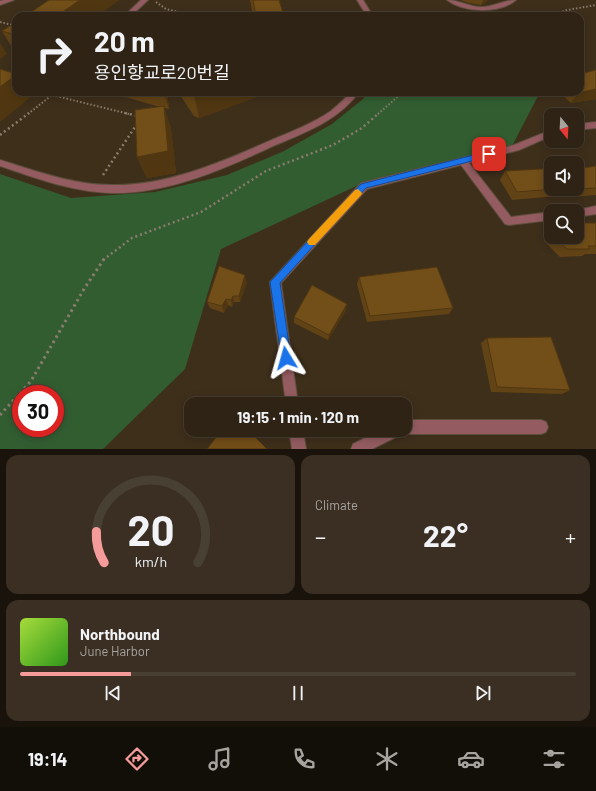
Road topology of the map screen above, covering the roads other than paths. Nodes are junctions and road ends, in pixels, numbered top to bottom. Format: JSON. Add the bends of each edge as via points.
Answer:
{"nodes":[{"id":1,"x":11,"y":0,"type":"edge"},
{"id":2,"x":145,"y":0,"type":"edge"},
{"id":3,"x":360,"y":0,"type":"edge"},
{"id":4,"x":450,"y":0,"type":"edge"},
{"id":5,"x":513,"y":0,"type":"edge"},
{"id":6,"x":0,"y":3,"type":"edge"},
{"id":7,"x":132,"y":12,"type":"edge"},
{"id":8,"x":368,"y":12,"type":"edge"},
{"id":9,"x":352,"y":96,"type":"edge"},
{"id":10,"x":596,"y":125,"type":"edge"},
{"id":11,"x":584,"y":126,"type":"edge"},
{"id":12,"x":544,"y":136,"type":"edge"},
{"id":13,"x":463,"y":161,"type":"junction"},
{"id":14,"x":0,"y":163,"type":"edge"},
{"id":15,"x":596,"y":210,"type":"edge"},
{"id":16,"x":584,"y":212,"type":"edge"},
{"id":17,"x":544,"y":217,"type":"edge"},
{"id":18,"x":291,"y":397,"type":"edge"},
{"id":19,"x":412,"y":427,"type":"edge"},
{"id":20,"x":541,"y":427,"type":"dead end"},
{"id":21,"x":297,"y":437,"type":"edge"},
{"id":22,"x":381,"y":437,"type":"edge"},
{"id":23,"x":299,"y":449,"type":"edge"},
{"id":24,"x":358,"y":449,"type":"edge"}],
"edges":[{"from":1,"to":6,"type":"street"},
{"from":2,"to":7,"type":"street"},
{"from":3,"to":8,"type":"street"},
{"from":4,"to":5,"type":"street","via":[[476,10],[484,10]]},
{"from":9,"to":14,"type":"street","via":[[339,109],[316,123],[221,165],[139,187],[123,189],[65,183]]},
{"from":10,"to":11,"type":"street"},
{"from":12,"to":13,"type":"street","via":[[516,148]]},
{"from":13,"to":17,"type":"street","via":[[509,221]]},
{"from":13,"to":18,"type":"street","via":[[364,186],[275,282]]},
{"from":15,"to":16,"type":"street"},
{"from":19,"to":20,"type":"street"},
{"from":21,"to":23,"type":"street"},
{"from":22,"to":24,"type":"street"}]}
